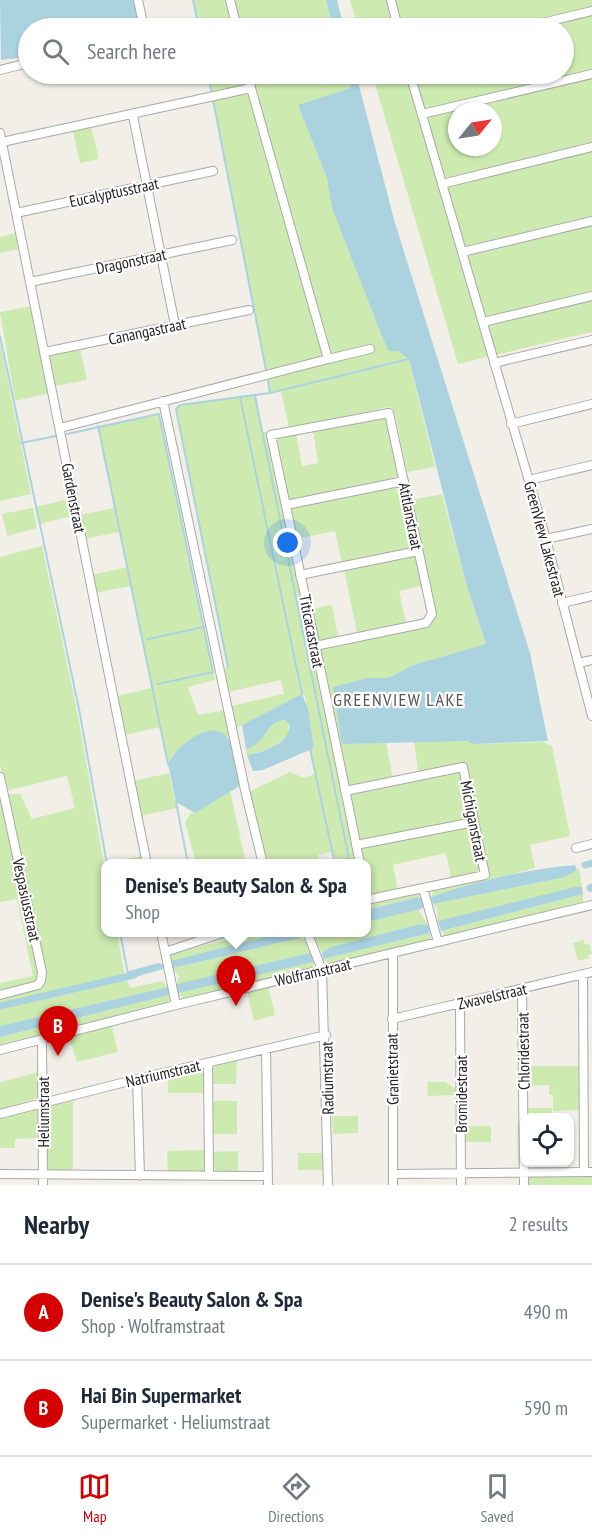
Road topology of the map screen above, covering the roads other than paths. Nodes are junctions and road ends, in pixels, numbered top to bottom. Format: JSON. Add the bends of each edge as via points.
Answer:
{"nodes":[{"id":1,"x":138,"y":0,"type":"edge"},
{"id":2,"x":230,"y":0,"type":"edge"},
{"id":3,"x":390,"y":0,"type":"edge"},
{"id":4,"x":592,"y":11,"type":"edge"},
{"id":5,"x":142,"y":18,"type":"edge"},
{"id":6,"x":234,"y":18,"type":"edge"},
{"id":7,"x":395,"y":18,"type":"edge"},
{"id":8,"x":562,"y":18,"type":"edge"},
{"id":9,"x":18,"y":66,"type":"edge"},
{"id":10,"x":0,"y":70,"type":"edge"},
{"id":11,"x":592,"y":74,"type":"edge"},
{"id":12,"x":574,"y":78,"type":"edge"},
{"id":13,"x":250,"y":84,"type":"edge"},
{"id":14,"x":413,"y":84,"type":"edge"},
{"id":15,"x":550,"y":84,"type":"edge"},
{"id":16,"x":251,"y":88,"type":"junction"},
{"id":17,"x":422,"y":114,"type":"junction"},
{"id":18,"x":133,"y":116,"type":"junction"},
{"id":19,"x":0,"y":133,"type":"edge"},
{"id":20,"x":2,"y":142,"type":"junction"},
{"id":21,"x":592,"y":147,"type":"edge"},
{"id":22,"x":213,"y":171,"type":"dead end"},
{"id":23,"x":442,"y":184,"type":"junction"},
{"id":24,"x":147,"y":186,"type":"junction"},
{"id":25,"x":16,"y":213,"type":"junction"},
{"id":26,"x":592,"y":221,"type":"edge"},
{"id":27,"x":232,"y":240,"type":"dead end"},
{"id":28,"x":462,"y":252,"type":"junction"},
{"id":29,"x":159,"y":254,"type":"junction"},
{"id":30,"x":30,"y":282,"type":"junction"},
{"id":31,"x":592,"y":296,"type":"edge"},
{"id":32,"x":249,"y":310,"type":"dead end"},
{"id":33,"x":483,"y":322,"type":"junction"},
{"id":34,"x":175,"y":325,"type":"junction"},
{"id":35,"x":592,"y":340,"type":"edge"},
{"id":36,"x":370,"y":349,"type":"dead end"},
{"id":37,"x":45,"y":352,"type":"junction"},
{"id":38,"x":328,"y":359,"type":"junction"},
{"id":39,"x":494,"y":363,"type":"junction"},
{"id":40,"x":163,"y":401,"type":"junction"},
{"id":41,"x":592,"y":404,"type":"edge"},
{"id":42,"x":511,"y":424,"type":"junction"},
{"id":43,"x":60,"y":428,"type":"junction"},
{"id":44,"x":271,"y":435,"type":"joint"},
{"id":45,"x":592,"y":465,"type":"edge"},
{"id":46,"x":529,"y":480,"type":"junction"},
{"id":47,"x":404,"y":481,"type":"junction"},
{"id":48,"x":286,"y":505,"type":"junction"},
{"id":49,"x":592,"y":529,"type":"edge"},
{"id":50,"x":546,"y":539,"type":"junction"},
{"id":51,"x":418,"y":551,"type":"junction"},
{"id":52,"x":300,"y":575,"type":"junction"},
{"id":53,"x":592,"y":596,"type":"edge"},
{"id":54,"x":562,"y":603,"type":"junction"},
{"id":55,"x":315,"y":646,"type":"junction"},
{"id":56,"x":592,"y":660,"type":"edge"},
{"id":57,"x":578,"y":663,"type":"junction"},
{"id":58,"x":592,"y":716,"type":"edge"},
{"id":59,"x":0,"y":777,"type":"edge"},
{"id":60,"x":345,"y":791,"type":"junction"},
{"id":61,"x":474,"y":822,"type":"junction"},
{"id":62,"x":592,"y":844,"type":"edge"},
{"id":63,"x":356,"y":845,"type":"junction"},
{"id":64,"x":576,"y":848,"type":"dead end"},
{"id":65,"x":146,"y":859,"type":"edge"},
{"id":66,"x":262,"y":859,"type":"edge"},
{"id":67,"x":359,"y":859,"type":"edge"},
{"id":68,"x":424,"y":891,"type":"junction"},
{"id":69,"x":371,"y":899,"type":"edge"},
{"id":70,"x":592,"y":905,"type":"edge"},
{"id":71,"x":162,"y":937,"type":"edge"},
{"id":72,"x":215,"y":937,"type":"edge"},
{"id":73,"x":309,"y":937,"type":"edge"},
{"id":74,"x":437,"y":938,"type":"junction"},
{"id":75,"x":393,"y":953,"type":"junction"},
{"id":76,"x":166,"y":955,"type":"junction"},
{"id":77,"x":321,"y":966,"type":"junction"},
{"id":78,"x":592,"y":972,"type":"edge"},
{"id":79,"x":583,"y":974,"type":"junction"},
{"id":80,"x":522,"y":989,"type":"junction"},
{"id":81,"x":0,"y":994,"type":"edge"},
{"id":82,"x":175,"y":1000,"type":"junction"},
{"id":83,"x":460,"y":1004,"type":"junction"},
{"id":84,"x":392,"y":1019,"type":"junction"},
{"id":85,"x":326,"y":1035,"type":"junction"},
{"id":86,"x":42,"y":1040,"type":"junction"},
{"id":87,"x":266,"y":1049,"type":"junction"},
{"id":88,"x":0,"y":1050,"type":"edge"},
{"id":89,"x":208,"y":1063,"type":"junction"},
{"id":90,"x":137,"y":1079,"type":"junction"},
{"id":91,"x":43,"y":1103,"type":"junction"},
{"id":92,"x":0,"y":1114,"type":"edge"},
{"id":93,"x":461,"y":1172,"type":"junction"},
{"id":94,"x":524,"y":1172,"type":"junction"},
{"id":95,"x":588,"y":1172,"type":"edge"},
{"id":96,"x":0,"y":1174,"type":"edge"},
{"id":97,"x":43,"y":1174,"type":"junction"},
{"id":98,"x":393,"y":1174,"type":"junction"},
{"id":99,"x":140,"y":1176,"type":"junction"},
{"id":100,"x":209,"y":1176,"type":"junction"},
{"id":101,"x":268,"y":1176,"type":"junction"},
{"id":102,"x":43,"y":1185,"type":"edge"},
{"id":103,"x":268,"y":1185,"type":"edge"},
{"id":104,"x":328,"y":1185,"type":"edge"},
{"id":105,"x":393,"y":1185,"type":"edge"},
{"id":106,"x":461,"y":1185,"type":"edge"},
{"id":107,"x":524,"y":1185,"type":"edge"}],
"edges":[{"from":1,"to":5,"type":"street"},
{"from":2,"to":6,"type":"street"},
{"from":3,"to":7,"type":"street"},
{"from":4,"to":8,"type":"street"},
{"from":9,"to":10,"type":"street"},
{"from":11,"to":12,"type":"street"},
{"from":13,"to":16,"type":"street"},
{"from":14,"to":17,"type":"street","name":"GreenView Lakestraat"},
{"from":15,"to":17,"type":"street"},
{"from":16,"to":18,"type":"street"},
{"from":16,"to":38,"type":"street"},
{"from":17,"to":23,"type":"street","name":"GreenView Lakestraat"},
{"from":18,"to":20,"type":"street"},
{"from":18,"to":24,"type":"street"},
{"from":19,"to":20,"type":"street","name":"Gardenstraat"},
{"from":20,"to":25,"type":"street","name":"Gardenstraat"},
{"from":21,"to":23,"type":"street"},
{"from":22,"to":24,"type":"street","name":"Eucalyptusstraat"},
{"from":23,"to":28,"type":"street","name":"GreenView Lakestraat"},
{"from":24,"to":25,"type":"street","name":"Eucalyptusstraat"},
{"from":24,"to":29,"type":"street"},
{"from":25,"to":30,"type":"street","name":"Gardenstraat"},
{"from":26,"to":28,"type":"street"},
{"from":27,"to":29,"type":"street","name":"Dragonstraat"},
{"from":28,"to":33,"type":"street","name":"GreenView Lakestraat"},
{"from":29,"to":30,"type":"street","name":"Dragonstraat"},
{"from":29,"to":34,"type":"street"},
{"from":30,"to":37,"type":"street","name":"Gardenstraat"},
{"from":31,"to":33,"type":"street"},
{"from":32,"to":34,"type":"street","name":"Canangastraat"},
{"from":33,"to":39,"type":"street","name":"GreenView Lakestraat"},
{"from":34,"to":37,"type":"street","name":"Canangastraat"},
{"from":35,"to":39,"type":"street"},
{"from":36,"to":38,"type":"street"},
{"from":37,"to":43,"type":"street","name":"Gardenstraat"},
{"from":38,"to":40,"type":"street"},
{"from":39,"to":42,"type":"street","name":"GreenView Lakestraat"},
{"from":40,"to":43,"type":"street"},
{"from":40,"to":66,"type":"street"},
{"from":41,"to":42,"type":"street"},
{"from":42,"to":46,"type":"street","name":"GreenView Lakestraat"},
{"from":43,"to":65,"type":"street","name":"Gardenstraat"},
{"from":44,"to":47,"type":"street","name":"Atitlanstraat","via":[[389,413]]},
{"from":44,"to":48,"type":"street","name":"Titicacastraat"},
{"from":45,"to":46,"type":"street"},
{"from":46,"to":50,"type":"street","name":"GreenView Lakestraat"},
{"from":47,"to":48,"type":"street"},
{"from":47,"to":51,"type":"street","name":"Atitlanstraat"},
{"from":48,"to":52,"type":"street","name":"Titicacastraat"},
{"from":49,"to":50,"type":"street"},
{"from":50,"to":54,"type":"street","name":"GreenView Lakestraat"},
{"from":51,"to":52,"type":"street"},
{"from":51,"to":55,"type":"street","name":"Atitlanstraat","via":[[432,614],[426,623]]},
{"from":52,"to":55,"type":"street","name":"Titicacastraat"},
{"from":53,"to":54,"type":"street"},
{"from":54,"to":57,"type":"street","name":"GreenView Lakestraat"},
{"from":55,"to":60,"type":"street","name":"Titicacastraat"},
{"from":56,"to":57,"type":"street"},
{"from":57,"to":58,"type":"street","name":"GreenView Lakestraat"},
{"from":59,"to":81,"type":"street","name":"Vespasiusstraat","via":[[42,981]]},
{"from":60,"to":61,"type":"street","name":"Michiganstraat","via":[[463,767]]},
{"from":60,"to":63,"type":"street","name":"Titicacastraat"},
{"from":61,"to":63,"type":"street"},
{"from":61,"to":68,"type":"street","name":"Michiganstraat","via":[[484,875]]},
{"from":62,"to":64,"type":"street"},
{"from":63,"to":67,"type":"street","name":"Titicacastraat"},
{"from":68,"to":69,"type":"street","name":"Michiganstraat"},
{"from":68,"to":74,"type":"street"},
{"from":70,"to":74,"type":"street","name":"Wolframstraat"},
{"from":71,"to":76,"type":"street"},
{"from":72,"to":76,"type":"street"},
{"from":73,"to":77,"type":"street","name":"Radiumstraat"},
{"from":74,"to":75,"type":"street","name":"Wolframstraat"},
{"from":75,"to":77,"type":"street","name":"Wolframstraat"},
{"from":75,"to":84,"type":"street","name":"Granietstraat"},
{"from":76,"to":82,"type":"street"},
{"from":77,"to":82,"type":"street","name":"Wolframstraat"},
{"from":77,"to":85,"type":"street","name":"Radiumstraat"},
{"from":78,"to":79,"type":"street","name":"Zwavelstraat"},
{"from":79,"to":80,"type":"street","name":"Zwavelstraat"},
{"from":79,"to":95,"type":"street"},
{"from":80,"to":83,"type":"street","name":"Zwavelstraat"},
{"from":80,"to":94,"type":"street","name":"Chloridestraat"},
{"from":82,"to":86,"type":"street","name":"Wolframstraat"},
{"from":83,"to":84,"type":"street","name":"Zwavelstraat"},
{"from":83,"to":93,"type":"street","name":"Bromidestraat"},
{"from":84,"to":98,"type":"street","name":"Granietstraat"},
{"from":85,"to":87,"type":"street","name":"Natriumstraat"},
{"from":85,"to":104,"type":"street","name":"Radiumstraat"},
{"from":86,"to":88,"type":"street","name":"Wolframstraat"},
{"from":86,"to":91,"type":"street","name":"Heliumstraat"},
{"from":87,"to":89,"type":"street","name":"Natriumstraat"},
{"from":87,"to":101,"type":"street"},
{"from":89,"to":90,"type":"street","name":"Natriumstraat"},
{"from":89,"to":100,"type":"street"},
{"from":90,"to":91,"type":"street","name":"Natriumstraat"},
{"from":90,"to":99,"type":"street"},
{"from":91,"to":92,"type":"street","name":"Natriumstraat"},
{"from":91,"to":97,"type":"street","name":"Heliumstraat"},
{"from":93,"to":94,"type":"street"},
{"from":93,"to":98,"type":"street"},
{"from":93,"to":106,"type":"street","name":"Bromidestraat"},
{"from":94,"to":95,"type":"street"},
{"from":94,"to":107,"type":"street","name":"Chloridestraat"},
{"from":96,"to":97,"type":"street"},
{"from":97,"to":99,"type":"street"},
{"from":97,"to":102,"type":"street","name":"Heliumstraat"},
{"from":98,"to":105,"type":"street","name":"Granietstraat"},
{"from":99,"to":100,"type":"street"},
{"from":100,"to":101,"type":"street"},
{"from":101,"to":103,"type":"street"}]}
